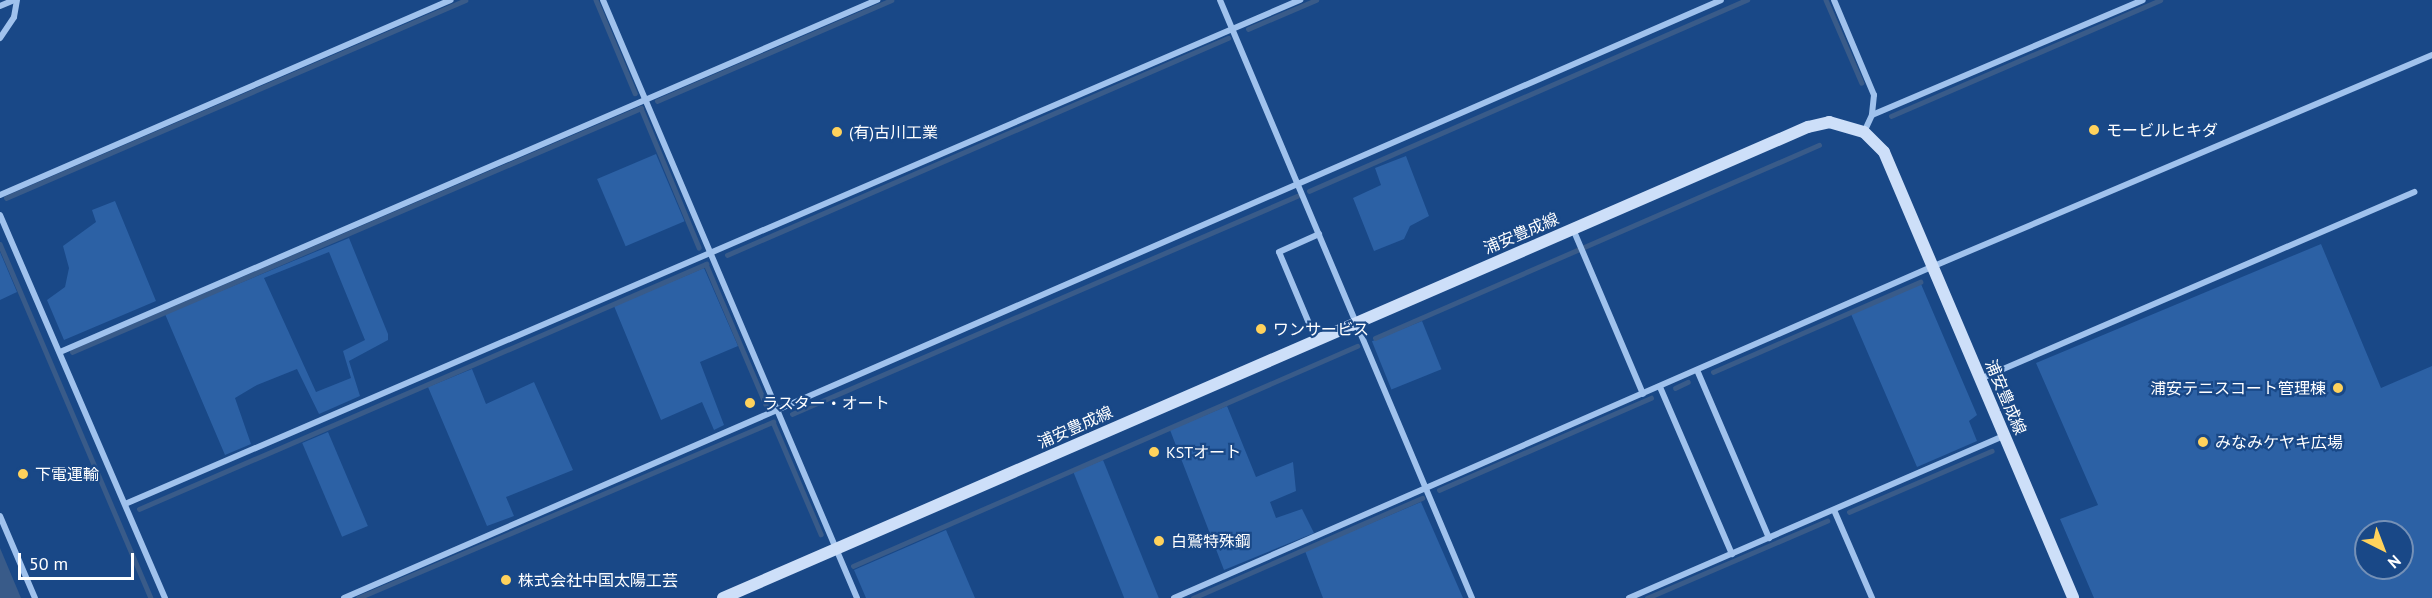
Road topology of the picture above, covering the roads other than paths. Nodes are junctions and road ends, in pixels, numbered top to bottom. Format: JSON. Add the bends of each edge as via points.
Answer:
{"nodes":[{"id":1,"x":16,"y":0,"type":"edge"},
{"id":2,"x":451,"y":0,"type":"edge"},
{"id":3,"x":603,"y":0,"type":"edge"},
{"id":4,"x":877,"y":0,"type":"edge"},
{"id":5,"x":1220,"y":0,"type":"edge"},
{"id":6,"x":1299,"y":0,"type":"edge"},
{"id":7,"x":1721,"y":0,"type":"edge"},
{"id":8,"x":1834,"y":0,"type":"edge"},
{"id":9,"x":2143,"y":0,"type":"edge"},
{"id":10,"x":870,"y":2,"type":"edge"},
{"id":11,"x":0,"y":5,"type":"edge"},
{"id":12,"x":1233,"y":29,"type":"junction"},
{"id":13,"x":0,"y":38,"type":"edge"},
{"id":14,"x":2432,"y":55,"type":"edge"},
{"id":15,"x":646,"y":100,"type":"junction"},
{"id":16,"x":1872,"y":115,"type":"junction"},
{"id":17,"x":1864,"y":132,"type":"junction"},
{"id":18,"x":1298,"y":185,"type":"junction"},
{"id":19,"x":2414,"y":192,"type":"dead end"},
{"id":20,"x":0,"y":195,"type":"edge"},
{"id":21,"x":0,"y":214,"type":"edge"},
{"id":22,"x":1573,"y":228,"type":"junction"},
{"id":23,"x":1319,"y":234,"type":"junction"},
{"id":24,"x":711,"y":255,"type":"junction"},
{"id":25,"x":1934,"y":266,"type":"junction"},
{"id":26,"x":1358,"y":322,"type":"junction"},
{"id":27,"x":1316,"y":340,"type":"junction"},
{"id":28,"x":60,"y":352,"type":"junction"},
{"id":29,"x":1697,"y":370,"type":"junction"},
{"id":30,"x":1980,"y":379,"type":"junction"},
{"id":31,"x":1660,"y":387,"type":"junction"},
{"id":32,"x":1643,"y":394,"type":"junction"},
{"id":33,"x":779,"y":410,"type":"junction"},
{"id":34,"x":2004,"y":436,"type":"junction"},
{"id":35,"x":1426,"y":488,"type":"junction"},
{"id":36,"x":125,"y":504,"type":"junction"},
{"id":37,"x":1834,"y":510,"type":"junction"},
{"id":38,"x":0,"y":516,"type":"edge"},
{"id":39,"x":1769,"y":538,"type":"junction"},
{"id":40,"x":836,"y":549,"type":"junction"},
{"id":41,"x":1732,"y":554,"type":"junction"},
{"id":42,"x":2069,"y":597,"type":"edge"},
{"id":43,"x":34,"y":598,"type":"edge"},
{"id":44,"x":165,"y":598,"type":"edge"},
{"id":45,"x":344,"y":598,"type":"edge"},
{"id":46,"x":723,"y":598,"type":"edge"},
{"id":47,"x":857,"y":598,"type":"edge"},
{"id":48,"x":1173,"y":598,"type":"edge"},
{"id":49,"x":1472,"y":598,"type":"edge"},
{"id":50,"x":1629,"y":598,"type":"edge"},
{"id":51,"x":1872,"y":598,"type":"edge"}],
"edges":[{"from":1,"to":11,"type":"street"},
{"from":1,"to":13,"type":"street","via":[[14,17]]},
{"from":2,"to":20,"type":"street"},
{"from":3,"to":15,"type":"street"},
{"from":4,"to":10,"type":"street"},
{"from":5,"to":12,"type":"street"},
{"from":6,"to":12,"type":"street"},
{"from":7,"to":18,"type":"street"},
{"from":8,"to":16,"type":"street","via":[[1874,95]]},
{"from":9,"to":16,"type":"street"},
{"from":10,"to":15,"type":"street"},
{"from":12,"to":18,"type":"street"},
{"from":12,"to":24,"type":"street"},
{"from":14,"to":25,"type":"street"},
{"from":15,"to":24,"type":"street"},
{"from":15,"to":28,"type":"street"},
{"from":16,"to":17,"type":"street"},
{"from":17,"to":22,"type":"main road","name":"浦安豊成線","via":[[1829,122],[1808,127]]},
{"from":17,"to":25,"type":"main road","name":"浦安豊成線","via":[[1884,152]]},
{"from":18,"to":23,"type":"street"},
{"from":18,"to":33,"type":"street"},
{"from":19,"to":30,"type":"street"},
{"from":21,"to":28,"type":"street"},
{"from":22,"to":26,"type":"main road","name":"浦安豊成線"},
{"from":22,"to":32,"type":"street"},
{"from":23,"to":26,"type":"street"},
{"from":23,"to":27,"type":"street","via":[[1279,252]]},
{"from":24,"to":33,"type":"street"},
{"from":24,"to":36,"type":"street"},
{"from":25,"to":29,"type":"street"},
{"from":25,"to":30,"type":"main road","name":"浦安豊成線"},
{"from":26,"to":27,"type":"main road","name":"浦安豊成線"},
{"from":26,"to":35,"type":"street"},
{"from":27,"to":40,"type":"main road","name":"浦安豊成線"},
{"from":28,"to":36,"type":"street"},
{"from":29,"to":31,"type":"street"},
{"from":29,"to":39,"type":"street"},
{"from":30,"to":34,"type":"main road","name":"浦安豊成線"},
{"from":31,"to":32,"type":"street"},
{"from":31,"to":41,"type":"street"},
{"from":32,"to":35,"type":"street"},
{"from":33,"to":40,"type":"street"},
{"from":33,"to":45,"type":"street"},
{"from":34,"to":37,"type":"street"},
{"from":34,"to":42,"type":"main road","name":"浦安豊成線"},
{"from":35,"to":48,"type":"street"},
{"from":35,"to":49,"type":"street"},
{"from":36,"to":44,"type":"street"},
{"from":37,"to":39,"type":"street"},
{"from":37,"to":51,"type":"street"},
{"from":38,"to":43,"type":"street"},
{"from":39,"to":41,"type":"street"},
{"from":40,"to":46,"type":"main road","name":"浦安豊成線"},
{"from":40,"to":47,"type":"street"},
{"from":41,"to":50,"type":"street"}]}
